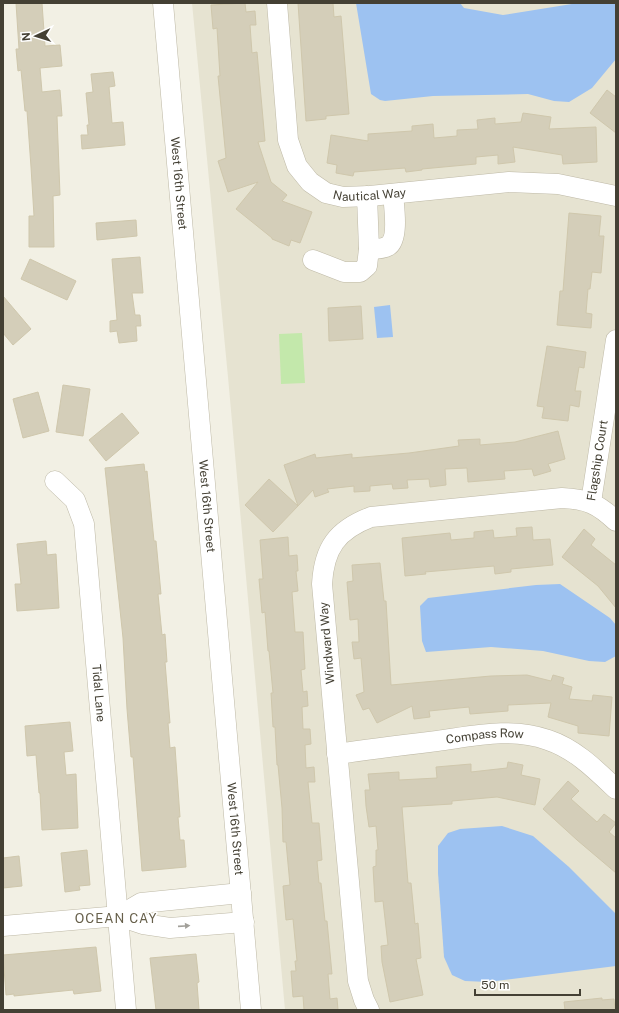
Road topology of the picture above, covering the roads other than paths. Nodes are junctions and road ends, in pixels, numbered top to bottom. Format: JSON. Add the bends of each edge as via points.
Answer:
{"nodes":[{"id":1,"x":163,"y":3,"type":"edge"},
{"id":2,"x":277,"y":3,"type":"edge"},
{"id":3,"x":393,"y":194,"type":"junction"},
{"id":4,"x":367,"y":196,"type":"junction"},
{"id":5,"x":616,"y":196,"type":"edge"},
{"id":6,"x":369,"y":249,"type":"junction"},
{"id":7,"x":313,"y":260,"type":"dead end"},
{"id":8,"x":616,"y":340,"type":"edge"},
{"id":9,"x":55,"y":481,"type":"dead end"},
{"id":10,"x":591,"y":502,"type":"junction"},
{"id":11,"x":616,"y":521,"type":"edge"},
{"id":12,"x":338,"y":754,"type":"junction"},
{"id":13,"x":616,"y":789,"type":"edge"},
{"id":14,"x":241,"y":893,"type":"junction"},
{"id":15,"x":153,"y":902,"type":"junction"},
{"id":16,"x":119,"y":916,"type":"junction"},
{"id":17,"x":244,"y":922,"type":"junction"},
{"id":18,"x":3,"y":926,"type":"edge"},
{"id":19,"x":154,"y":926,"type":"junction"},
{"id":20,"x":126,"y":1010,"type":"edge"},
{"id":21,"x":251,"y":1010,"type":"edge"},
{"id":22,"x":368,"y":1010,"type":"edge"}],
"edges":[{"from":1,"to":14,"type":"street","name":"West 16th Street"},
{"from":2,"to":4,"type":"street","name":"Nautical Way","via":[[288,140],[297,166],[310,182],[326,193],[343,197]]},
{"from":3,"to":4,"type":"street","name":"Nautical Way"},
{"from":3,"to":5,"type":"street","name":"Nautical Way","via":[[509,182],[558,184]]},
{"from":3,"to":6,"type":"street","via":[[392,242],[387,247]]},
{"from":4,"to":6,"type":"street"},
{"from":6,"to":7,"type":"street","via":[[367,266],[360,272],[344,272]]},
{"from":8,"to":10,"type":"street","name":"Flagship Court"},
{"from":9,"to":16,"type":"street","name":"Tidal Lane","via":[[75,500],[84,524]]},
{"from":10,"to":11,"type":"street","name":"Flagship Court","via":[[605,510]]},
{"from":10,"to":12,"type":"street","name":"Windward Way","via":[[577,498],[562,498],[371,517],[343,532],[327,554],[322,584]]},
{"from":12,"to":13,"type":"street","name":"Compass Row","via":[[497,732],[526,734],[566,748],[584,760]]},
{"from":12,"to":22,"type":"street","name":"Windward Way","via":[[358,981]]},
{"from":14,"to":15,"type":"street"},
{"from":14,"to":17,"type":"street","name":"West 16th Street"},
{"from":15,"to":16,"type":"street","via":[[141,903]]},
{"from":15,"to":19,"type":"street"},
{"from":16,"to":18,"type":"street"},
{"from":16,"to":19,"type":"street"},
{"from":16,"to":20,"type":"street","name":"Tidal Lane"},
{"from":19,"to":17,"type":"street","one_way":true,"via":[[170,928]]},
{"from":17,"to":21,"type":"street","name":"West 16th Street"}]}
